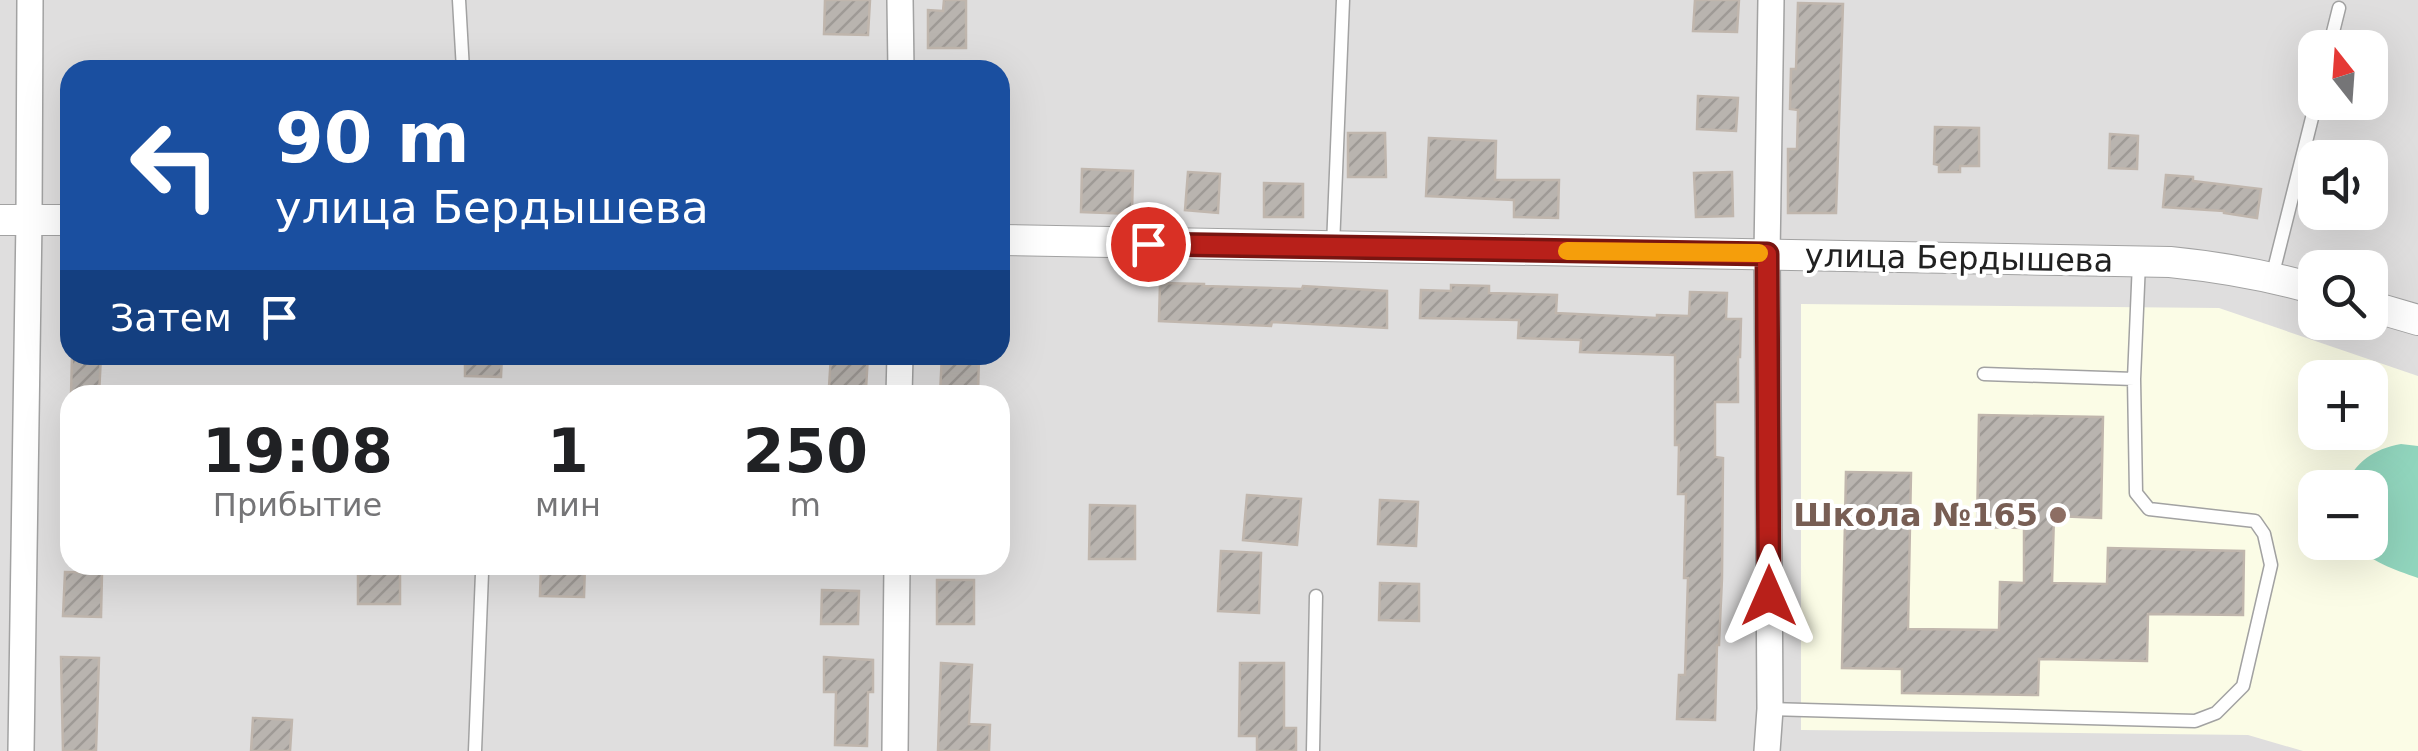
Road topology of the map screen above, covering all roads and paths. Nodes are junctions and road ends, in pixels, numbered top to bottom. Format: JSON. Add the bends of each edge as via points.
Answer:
{"nodes":[{"id":1,"x":30,"y":0,"type":"edge"},
{"id":2,"x":459,"y":0,"type":"edge"},
{"id":3,"x":900,"y":0,"type":"edge"},
{"id":4,"x":1343,"y":0,"type":"edge"},
{"id":5,"x":1771,"y":0,"type":"edge"},
{"id":6,"x":2339,"y":8,"type":"dead end"},
{"id":7,"x":2334,"y":30,"type":"edge"},
{"id":8,"x":462,"y":60,"type":"edge"},
{"id":9,"x":900,"y":60,"type":"edge"},
{"id":10,"x":2311,"y":120,"type":"edge"},
{"id":11,"x":15,"y":220,"type":"edge"},
{"id":12,"x":60,"y":220,"type":"edge"},
{"id":13,"x":1010,"y":240,"type":"edge"},
{"id":14,"x":1333,"y":248,"type":"junction"},
{"id":15,"x":1767,"y":254,"type":"junction"},
{"id":16,"x":2139,"y":262,"type":"junction"},
{"id":17,"x":2272,"y":277,"type":"junction"},
{"id":18,"x":2298,"y":285,"type":"edge"},
{"id":19,"x":2388,"y":311,"type":"edge"},
{"id":20,"x":2418,"y":320,"type":"edge"},
{"id":21,"x":1984,"y":374,"type":"dead end"},
{"id":22,"x":2134,"y":379,"type":"junction"},
{"id":23,"x":482,"y":575,"type":"edge"},
{"id":24,"x":897,"y":575,"type":"edge"},
{"id":25,"x":1316,"y":596,"type":"dead end"},
{"id":26,"x":1770,"y":710,"type":"junction"},
{"id":27,"x":21,"y":751,"type":"edge"},
{"id":28,"x":475,"y":751,"type":"edge"},
{"id":29,"x":894,"y":751,"type":"edge"},
{"id":30,"x":1313,"y":751,"type":"edge"},
{"id":31,"x":1767,"y":751,"type":"edge"}],
"edges":[{"from":1,"to":11,"type":"street"},
{"from":2,"to":8,"type":"lane"},
{"from":3,"to":9,"type":"street"},
{"from":4,"to":14,"type":"lane"},
{"from":5,"to":15,"type":"street"},
{"from":6,"to":7,"type":"lane"},
{"from":10,"to":17,"type":"lane"},
{"from":11,"to":12,"type":"street"},
{"from":11,"to":27,"type":"street"},
{"from":13,"to":14,"type":"street","name":"улица Бердышева"},
{"from":14,"to":15,"type":"street","name":"улица Бердышева"},
{"from":15,"to":16,"type":"street","name":"улица Бердышева"},
{"from":15,"to":26,"type":"street"},
{"from":16,"to":17,"type":"street","name":"улица Бердышева"},
{"from":16,"to":22,"type":"lane"},
{"from":17,"to":18,"type":"street","name":"улица Бердышева"},
{"from":19,"to":20,"type":"street"},
{"from":21,"to":22,"type":"lane"},
{"from":22,"to":26,"type":"lane","via":[[2136,492],[2149,509],[2255,521],[2264,534],[2271,565],[2243,686],[2216,714],[2195,721]]},
{"from":23,"to":28,"type":"lane"},
{"from":24,"to":29,"type":"street"},
{"from":25,"to":30,"type":"lane"},
{"from":26,"to":31,"type":"street"}]}
